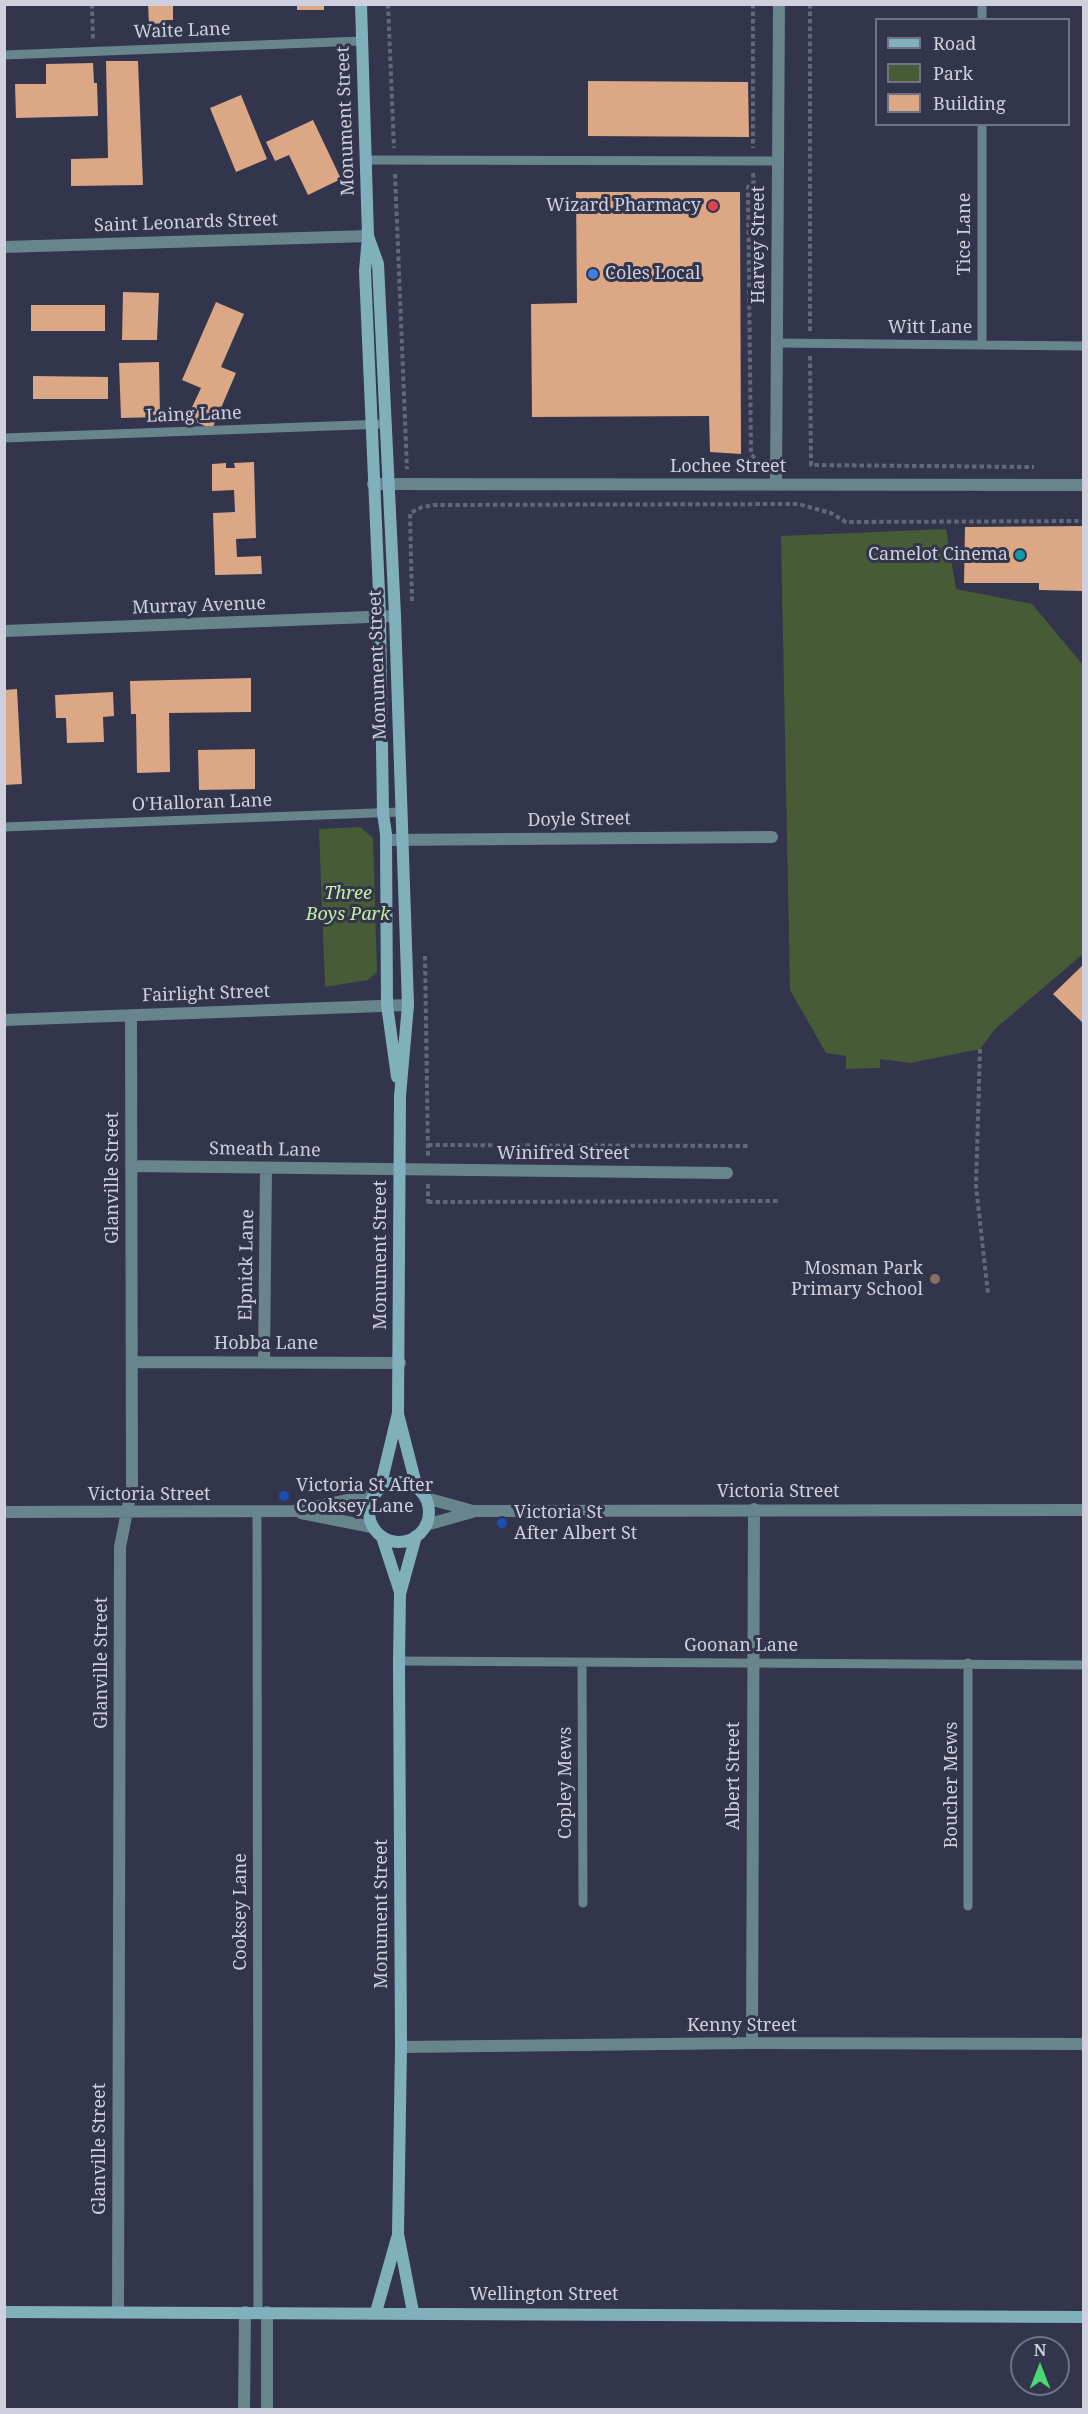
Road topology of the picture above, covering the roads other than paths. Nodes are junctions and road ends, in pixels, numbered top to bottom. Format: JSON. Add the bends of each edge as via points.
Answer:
{"nodes":[{"id":1,"x":361,"y":4,"type":"edge"},
{"id":2,"x":778,"y":4,"type":"edge"},
{"id":3,"x":361,"y":40,"type":"junction"},
{"id":4,"x":4,"y":55,"type":"edge"},
{"id":5,"x":982,"y":126,"type":"edge"},
{"id":6,"x":365,"y":160,"type":"junction"},
{"id":7,"x":778,"y":161,"type":"junction"},
{"id":8,"x":368,"y":236,"type":"junction"},
{"id":9,"x":4,"y":247,"type":"edge"},
{"id":10,"x":777,"y":344,"type":"junction"},
{"id":11,"x":982,"y":344,"type":"junction"},
{"id":12,"x":1083,"y":346,"type":"edge"},
{"id":13,"x":385,"y":424,"type":"junction"},
{"id":14,"x":371,"y":425,"type":"junction"},
{"id":15,"x":4,"y":438,"type":"edge"},
{"id":16,"x":373,"y":484,"type":"junction"},
{"id":17,"x":389,"y":485,"type":"junction"},
{"id":18,"x":776,"y":485,"type":"junction"},
{"id":19,"x":1083,"y":485,"type":"edge"},
{"id":20,"x":380,"y":616,"type":"junction"},
{"id":21,"x":395,"y":616,"type":"junction"},
{"id":22,"x":4,"y":631,"type":"edge"},
{"id":23,"x":400,"y":812,"type":"junction"},
{"id":24,"x":383,"y":813,"type":"junction"},
{"id":25,"x":4,"y":827,"type":"edge"},
{"id":26,"x":772,"y":837,"type":"dead end"},
{"id":27,"x":386,"y":840,"type":"junction"},
{"id":28,"x":402,"y":840,"type":"junction"},
{"id":29,"x":387,"y":1005,"type":"junction"},
{"id":30,"x":408,"y":1005,"type":"junction"},
{"id":31,"x":131,"y":1015,"type":"junction"},
{"id":32,"x":4,"y":1020,"type":"edge"},
{"id":33,"x":400,"y":1096,"type":"junction"},
{"id":34,"x":131,"y":1166,"type":"junction"},
{"id":35,"x":266,"y":1168,"type":"junction"},
{"id":36,"x":398,"y":1171,"type":"junction"},
{"id":37,"x":728,"y":1173,"type":"dead end"},
{"id":38,"x":132,"y":1362,"type":"junction"},
{"id":39,"x":264,"y":1362,"type":"junction"},
{"id":40,"x":399,"y":1363,"type":"junction"},
{"id":41,"x":398,"y":1413,"type":"junction"},
{"id":42,"x":417,"y":1488,"type":"junction"},
{"id":43,"x":377,"y":1492,"type":"junction"},
{"id":44,"x":426,"y":1498,"type":"junction"},
{"id":45,"x":754,"y":1509,"type":"junction"},
{"id":46,"x":1083,"y":1510,"type":"edge"},
{"id":47,"x":294,"y":1511,"type":"junction"},
{"id":48,"x":473,"y":1511,"type":"junction"},
{"id":49,"x":4,"y":1512,"type":"edge"},
{"id":50,"x":127,"y":1513,"type":"junction"},
{"id":51,"x":256,"y":1513,"type":"junction"},
{"id":52,"x":426,"y":1525,"type":"junction"},
{"id":53,"x":372,"y":1527,"type":"junction"},
{"id":54,"x":416,"y":1536,"type":"junction"},
{"id":55,"x":382,"y":1537,"type":"junction"},
{"id":56,"x":400,"y":1593,"type":"junction"},
{"id":57,"x":399,"y":1661,"type":"junction"},
{"id":58,"x":582,"y":1663,"type":"junction"},
{"id":59,"x":753,"y":1663,"type":"junction"},
{"id":60,"x":968,"y":1663,"type":"junction"},
{"id":61,"x":1083,"y":1665,"type":"edge"},
{"id":62,"x":582,"y":1903,"type":"dead end"},
{"id":63,"x":968,"y":1906,"type":"dead end"},
{"id":64,"x":752,"y":2043,"type":"junction"},
{"id":65,"x":1083,"y":2044,"type":"edge"},
{"id":66,"x":401,"y":2047,"type":"junction"},
{"id":67,"x":398,"y":2234,"type":"junction"},
{"id":68,"x":4,"y":2312,"type":"edge"},
{"id":69,"x":118,"y":2312,"type":"junction"},
{"id":70,"x":257,"y":2312,"type":"junction"},
{"id":71,"x":376,"y":2312,"type":"junction"},
{"id":72,"x":412,"y":2312,"type":"junction"},
{"id":73,"x":1083,"y":2317,"type":"edge"},
{"id":74,"x":244,"y":2409,"type":"edge"},
{"id":75,"x":267,"y":2409,"type":"edge"}],
"edges":[{"from":1,"to":3,"type":"street","name":"Monument Street"},
{"from":2,"to":7,"type":"street","name":"Harvey Street"},
{"from":3,"to":4,"type":"lane","name":"Waite Lane"},
{"from":3,"to":6,"type":"street","name":"Monument Street"},
{"from":5,"to":11,"type":"lane","name":"Tice Lane"},
{"from":6,"to":7,"type":"lane"},
{"from":6,"to":8,"type":"street","name":"Monument Street"},
{"from":7,"to":10,"type":"street","name":"Harvey Street"},
{"from":8,"to":9,"type":"street","name":"Saint Leonards Street"},
{"from":8,"to":13,"type":"street","name":"Monument Street","via":[[378,264]]},
{"from":8,"to":14,"type":"street","name":"Monument Street","via":[[365,271]]},
{"from":10,"to":11,"type":"lane","name":"Witt Lane"},
{"from":10,"to":18,"type":"street","name":"Harvey Street"},
{"from":11,"to":12,"type":"lane","name":"Witt Lane"},
{"from":13,"to":14,"type":"lane","name":"Laing Lane"},
{"from":13,"to":17,"type":"street","name":"Monument Street"},
{"from":14,"to":15,"type":"lane","name":"Laing Lane"},
{"from":14,"to":16,"type":"street","name":"Monument Street"},
{"from":16,"to":17,"type":"street","name":"Lochee Street"},
{"from":16,"to":20,"type":"street","name":"Monument Street"},
{"from":17,"to":18,"type":"street","name":"Lochee Street"},
{"from":17,"to":21,"type":"street","name":"Monument Street"},
{"from":18,"to":19,"type":"street","name":"Lochee Street"},
{"from":20,"to":21,"type":"street","name":"Murray Avenue"},
{"from":20,"to":22,"type":"street","name":"Murray Avenue"},
{"from":20,"to":24,"type":"street","name":"Monument Street"},
{"from":21,"to":23,"type":"street","name":"Monument Street"},
{"from":23,"to":24,"type":"lane","name":"O'Halloran Lane"},
{"from":23,"to":28,"type":"street","name":"Monument Street"},
{"from":24,"to":25,"type":"lane","name":"O'Halloran Lane"},
{"from":24,"to":27,"type":"street","name":"Monument Street"},
{"from":26,"to":28,"type":"street","name":"Doyle Street"},
{"from":27,"to":28,"type":"street","name":"Doyle Street"},
{"from":27,"to":29,"type":"street","name":"Monument Street"},
{"from":28,"to":30,"type":"street","name":"Monument Street"},
{"from":29,"to":30,"type":"street","name":"Fairlight Street"},
{"from":29,"to":31,"type":"street","name":"Fairlight Street"},
{"from":29,"to":33,"type":"street","name":"Monument Street"},
{"from":30,"to":33,"type":"street","name":"Monument Street"},
{"from":31,"to":32,"type":"street","name":"Fairlight Street"},
{"from":31,"to":34,"type":"street","name":"Glanville Street"},
{"from":33,"to":36,"type":"street","name":"Monument Street"},
{"from":34,"to":35,"type":"street","name":"Smeath Lane"},
{"from":34,"to":38,"type":"street","name":"Glanville Street"},
{"from":35,"to":36,"type":"street","name":"Smeath Lane"},
{"from":35,"to":39,"type":"street","name":"Elpnick Lane"},
{"from":36,"to":37,"type":"street","name":"Winifred Street"},
{"from":36,"to":40,"type":"street","name":"Monument Street"},
{"from":38,"to":39,"type":"street","name":"Hobba Lane"},
{"from":38,"to":50,"type":"street","name":"Glanville Street","via":[[132,1486]]},
{"from":39,"to":40,"type":"street","name":"Hobba Lane"},
{"from":40,"to":41,"type":"street","name":"Monument Street"},
{"from":41,"to":42,"type":"street","name":"Monument Street"},
{"from":41,"to":43,"type":"street","name":"Monument Street"},
{"from":42,"to":43,"type":"street","via":[[399,1482]]},
{"from":42,"to":44,"type":"street"},
{"from":43,"to":47,"type":"street","name":"Victoria Street"},
{"from":43,"to":53,"type":"street","via":[[368,1511]]},
{"from":44,"to":48,"type":"street","name":"Victoria Street"},
{"from":44,"to":52,"type":"street"},
{"from":45,"to":46,"type":"street","name":"Victoria Street"},
{"from":45,"to":48,"type":"street","name":"Victoria Street"},
{"from":45,"to":59,"type":"street","name":"Albert Street"},
{"from":47,"to":51,"type":"street","name":"Victoria Street"},
{"from":47,"to":53,"type":"street","name":"Victoria Street"},
{"from":48,"to":52,"type":"street","name":"Victoria Street"},
{"from":49,"to":50,"type":"street","name":"Victoria Street"},
{"from":50,"to":51,"type":"street","name":"Victoria Street"},
{"from":50,"to":69,"type":"street","name":"Glanville Street","via":[[120,1559]]},
{"from":51,"to":70,"type":"lane","name":"Cooksey Lane"},
{"from":52,"to":54,"type":"street"},
{"from":53,"to":55,"type":"street"},
{"from":54,"to":55,"type":"street","via":[[399,1542]]},
{"from":54,"to":56,"type":"street","name":"Monument Street"},
{"from":55,"to":56,"type":"street","name":"Monument Street"},
{"from":56,"to":57,"type":"street","name":"Monument Street"},
{"from":57,"to":58,"type":"lane","name":"Goonan Lane"},
{"from":57,"to":66,"type":"street","name":"Monument Street"},
{"from":58,"to":59,"type":"lane","name":"Goonan Lane"},
{"from":58,"to":62,"type":"lane","name":"Copley Mews"},
{"from":59,"to":60,"type":"lane","name":"Goonan Lane"},
{"from":59,"to":64,"type":"street","name":"Albert Street"},
{"from":60,"to":61,"type":"lane","name":"Goonan Lane"},
{"from":60,"to":63,"type":"lane","name":"Boucher Mews"},
{"from":64,"to":65,"type":"street","name":"Kenny Street"},
{"from":64,"to":66,"type":"street","name":"Kenny Street"},
{"from":66,"to":67,"type":"street","name":"Monument Street"},
{"from":67,"to":71,"type":"street","name":"Monument Street"},
{"from":67,"to":72,"type":"street","name":"Monument Street"},
{"from":68,"to":69,"type":"street","name":"Wellington Street"},
{"from":69,"to":70,"type":"street","name":"Wellington Street"},
{"from":70,"to":71,"type":"street","name":"Wellington Street"},
{"from":70,"to":74,"type":"street"},
{"from":70,"to":75,"type":"street"},
{"from":71,"to":72,"type":"street","name":"Wellington Street"},
{"from":72,"to":73,"type":"street","name":"Wellington Street"}]}
